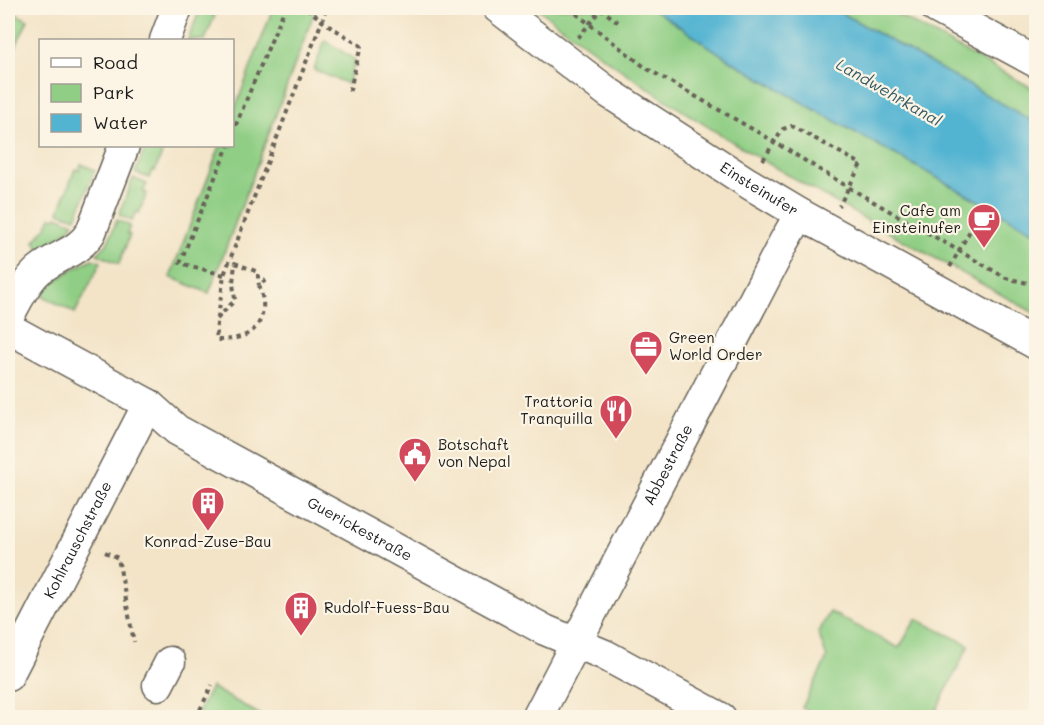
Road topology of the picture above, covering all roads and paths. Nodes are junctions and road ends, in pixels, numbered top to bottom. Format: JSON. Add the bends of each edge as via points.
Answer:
{"nodes":[{"id":1,"x":177,"y":8,"type":"edge"},
{"id":2,"x":285,"y":8,"type":"edge"},
{"id":3,"x":307,"y":8,"type":"edge"},
{"id":4,"x":327,"y":8,"type":"edge"},
{"id":5,"x":498,"y":8,"type":"edge"},
{"id":6,"x":569,"y":8,"type":"edge"},
{"id":7,"x":936,"y":8,"type":"edge"},
{"id":8,"x":322,"y":21,"type":"junction"},
{"id":9,"x":619,"y":22,"type":"dead end"},
{"id":10,"x":589,"y":23,"type":"junction"},
{"id":11,"x":165,"y":39,"type":"edge"},
{"id":12,"x":1036,"y":62,"type":"edge"},
{"id":13,"x":348,"y":93,"type":"dead end"},
{"id":14,"x":234,"y":130,"type":"edge"},
{"id":15,"x":774,"y":143,"type":"junction"},
{"id":16,"x":124,"y":147,"type":"edge"},
{"id":17,"x":228,"y":147,"type":"edge"},
{"id":18,"x":848,"y":188,"type":"junction"},
{"id":19,"x":800,"y":214,"type":"junction"},
{"id":20,"x":990,"y":236,"type":"dead end"},
{"id":21,"x":959,"y":251,"type":"junction"},
{"id":22,"x":224,"y":275,"type":"junction"},
{"id":23,"x":266,"y":280,"type":"dead end"},
{"id":24,"x":259,"y":285,"type":"junction"},
{"id":25,"x":1036,"y":285,"type":"edge"},
{"id":26,"x":8,"y":317,"type":"edge"},
{"id":27,"x":218,"y":319,"type":"junction"},
{"id":28,"x":8,"y":328,"type":"edge"},
{"id":29,"x":1036,"y":344,"type":"edge"},
{"id":30,"x":148,"y":404,"type":"junction"},
{"id":31,"x":105,"y":552,"type":"dead end"},
{"id":32,"x":134,"y":642,"type":"dead end"},
{"id":33,"x":576,"y":643,"type":"junction"},
{"id":34,"x":8,"y":676,"type":"edge"},
{"id":35,"x":212,"y":685,"type":"dead end"},
{"id":36,"x":196,"y":717,"type":"edge"},
{"id":37,"x":537,"y":717,"type":"edge"},
{"id":38,"x":722,"y":717,"type":"edge"}],
"edges":[{"from":1,"to":11,"type":"street"},
{"from":2,"to":14,"type":"path"},
{"from":3,"to":8,"type":"path"},
{"from":4,"to":8,"type":"path"},
{"from":5,"to":19,"type":"street","name":"Einsteinufer","via":[[609,93]]},
{"from":6,"to":10,"type":"path"},
{"from":7,"to":12,"type":"street"},
{"from":8,"to":13,"type":"path","via":[[361,46]]},
{"from":8,"to":22,"type":"path"},
{"from":9,"to":10,"type":"path","via":[[601,9]]},
{"from":10,"to":15,"type":"path","via":[[646,68]]},
{"from":15,"to":18,"type":"path"},
{"from":15,"to":18,"type":"path","via":[[783,129],[792,126],[861,164]]},
{"from":16,"to":26,"type":"street","via":[[86,241],[37,272]]},
{"from":17,"to":22,"type":"path","via":[[180,263]]},
{"from":18,"to":21,"type":"path"},
{"from":19,"to":29,"type":"street","name":"Einsteinufer"},
{"from":19,"to":33,"type":"street","name":"Abbestraße"},
{"from":20,"to":21,"type":"path","via":[[972,227]]},
{"from":21,"to":25,"type":"path","via":[[1006,278]]},
{"from":22,"to":27,"type":"path"},
{"from":23,"to":24,"type":"path"},
{"from":24,"to":27,"type":"path","via":[[258,272],[235,263],[235,300]]},
{"from":24,"to":27,"type":"path","via":[[263,307],[252,332],[233,340],[218,340]]},
{"from":28,"to":30,"type":"street","name":"Guerickestraße"},
{"from":30,"to":33,"type":"street","name":"Guerickestraße","via":[[177,430],[545,630]]},
{"from":30,"to":34,"type":"street","name":"Kohlrauschstraße"},
{"from":31,"to":32,"type":"path","via":[[118,558]]},
{"from":33,"to":37,"type":"street","name":"Abbestraße"},
{"from":33,"to":38,"type":"street","name":"Guerickestraße"},
{"from":35,"to":36,"type":"path"}]}
